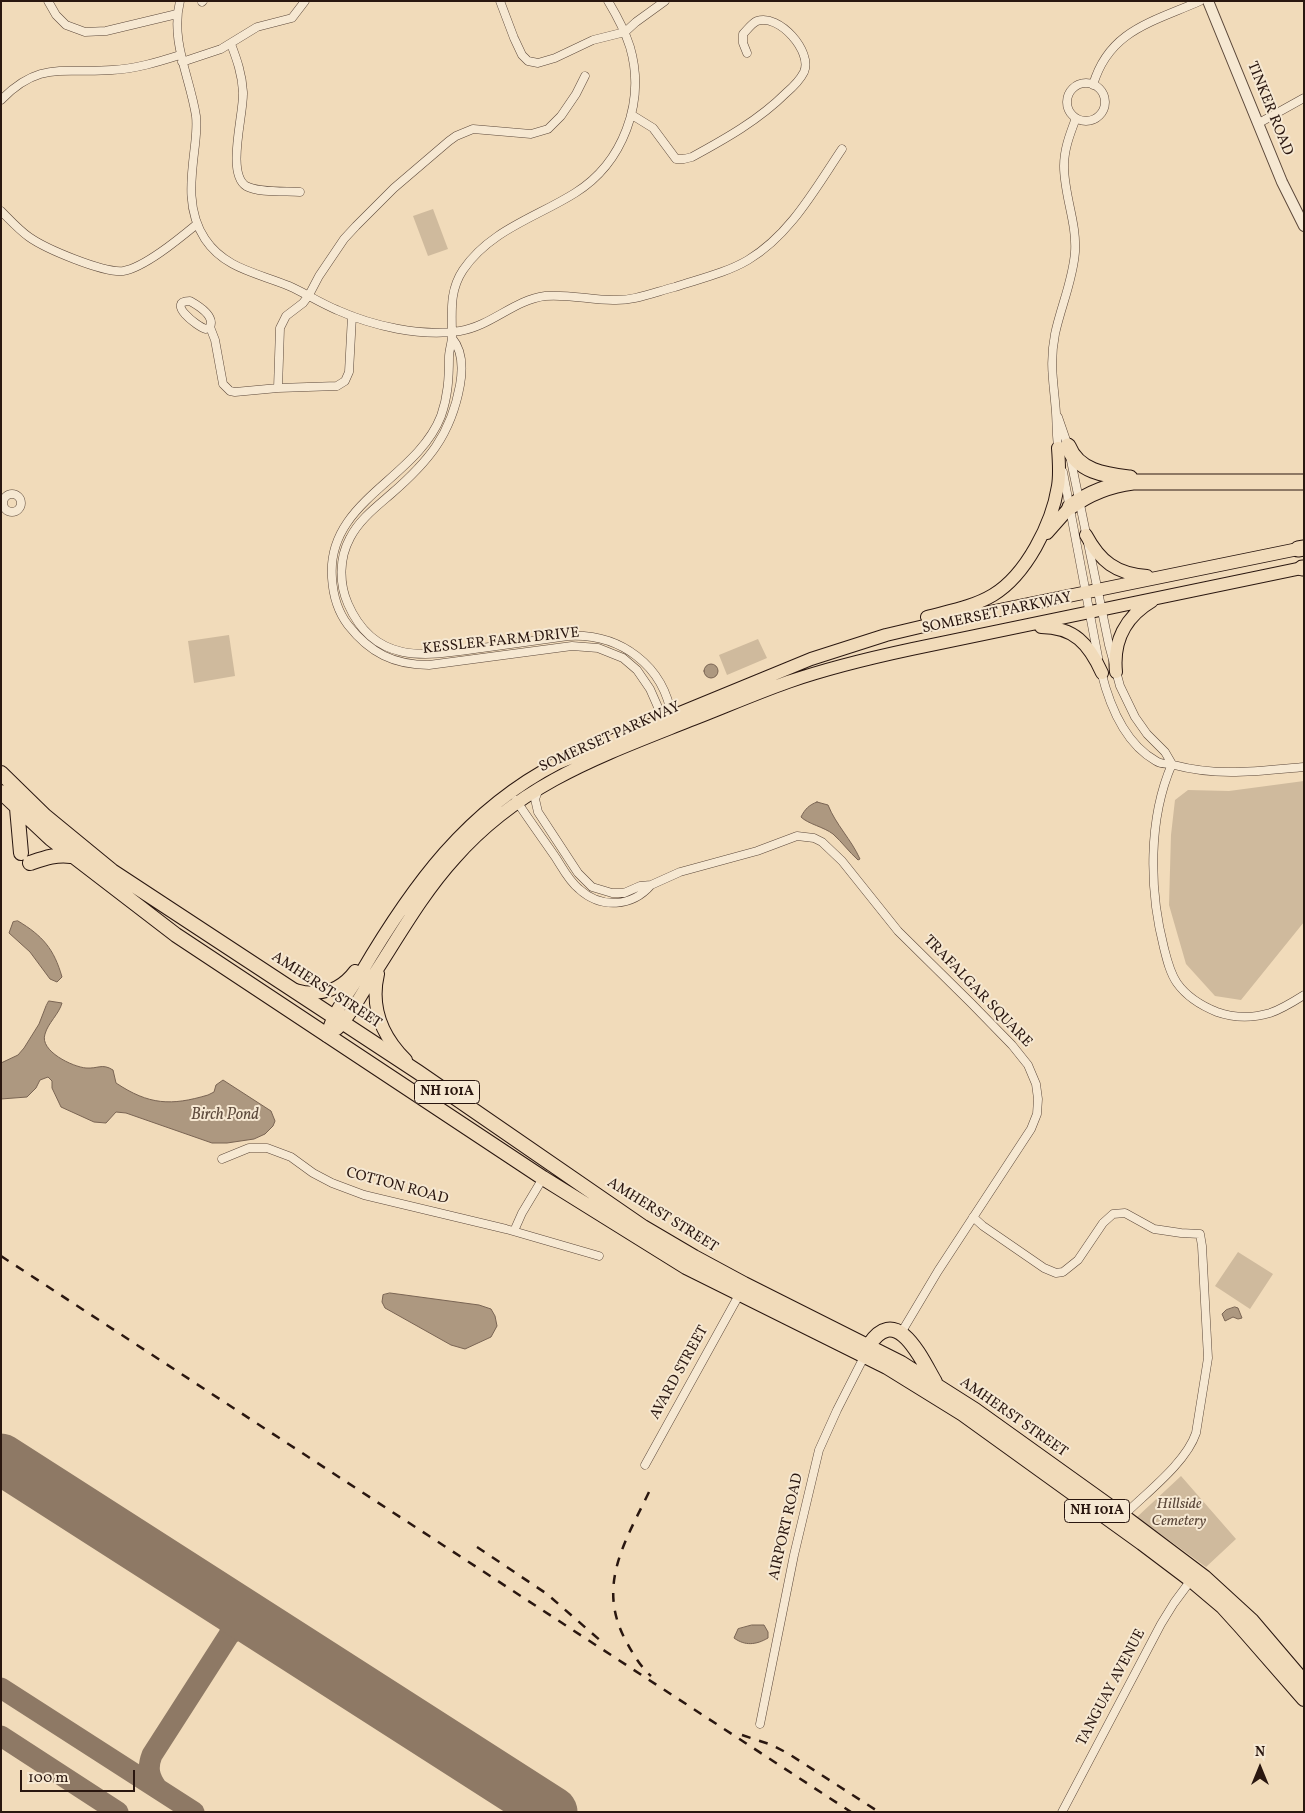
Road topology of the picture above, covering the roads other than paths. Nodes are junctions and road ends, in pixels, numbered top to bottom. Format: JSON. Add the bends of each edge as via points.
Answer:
{"nodes":[{"id":1,"x":48,"y":1,"type":"edge"},
{"id":2,"x":180,"y":1,"type":"edge"},
{"id":3,"x":305,"y":1,"type":"edge"},
{"id":4,"x":500,"y":1,"type":"edge"},
{"id":5,"x":608,"y":1,"type":"edge"},
{"id":6,"x":665,"y":1,"type":"edge"},
{"id":7,"x":1200,"y":1,"type":"edge"},
{"id":8,"x":1208,"y":1,"type":"edge"},
{"id":9,"x":177,"y":14,"type":"junction"},
{"id":10,"x":625,"y":32,"type":"junction"},
{"id":11,"x":231,"y":44,"type":"junction"},
{"id":12,"x":747,"y":53,"type":"dead end"},
{"id":13,"x":181,"y":59,"type":"junction"},
{"id":14,"x":584,"y":76,"type":"dead end"},
{"id":15,"x":1093,"y":85,"type":"junction"},
{"id":16,"x":1304,"y":98,"type":"edge"},
{"id":17,"x":1,"y":100,"type":"edge"},
{"id":18,"x":632,"y":115,"type":"junction"},
{"id":19,"x":1076,"y":118,"type":"junction"},
{"id":20,"x":1259,"y":123,"type":"junction"},
{"id":21,"x":842,"y":149,"type":"dead end"},
{"id":22,"x":300,"y":192,"type":"dead end"},
{"id":23,"x":1,"y":211,"type":"edge"},
{"id":24,"x":197,"y":224,"type":"junction"},
{"id":25,"x":1304,"y":226,"type":"edge"},
{"id":26,"x":309,"y":295,"type":"junction"},
{"id":27,"x":352,"y":316,"type":"junction"},
{"id":28,"x":210,"y":327,"type":"dead end"},
{"id":29,"x":452,"y":335,"type":"junction"},
{"id":30,"x":278,"y":388,"type":"junction"},
{"id":31,"x":1063,"y":447,"type":"junction"},
{"id":32,"x":1169,"y":481,"type":"junction"},
{"id":33,"x":1304,"y":482,"type":"edge"},
{"id":34,"x":1075,"y":504,"type":"junction"},
{"id":35,"x":1086,"y":535,"type":"junction"},
{"id":36,"x":1301,"y":548,"type":"edge"},
{"id":37,"x":1034,"y":550,"type":"junction"},
{"id":38,"x":1303,"y":568,"type":"edge"},
{"id":39,"x":1169,"y":575,"type":"junction"},
{"id":40,"x":1092,"y":591,"type":"junction"},
{"id":41,"x":1162,"y":597,"type":"junction"},
{"id":42,"x":1096,"y":611,"type":"junction"},
{"id":43,"x":1014,"y":628,"type":"junction"},
{"id":44,"x":866,"y":641,"type":"junction"},
{"id":45,"x":1116,"y":672,"type":"junction"},
{"id":46,"x":1102,"y":673,"type":"junction"},
{"id":47,"x":668,"y":721,"type":"junction"},
{"id":48,"x":1172,"y":764,"type":"junction"},
{"id":49,"x":1304,"y":767,"type":"edge"},
{"id":50,"x":1,"y":773,"type":"edge"},
{"id":51,"x":542,"y":786,"type":"junction"},
{"id":52,"x":1,"y":792,"type":"edge"},
{"id":53,"x":514,"y":797,"type":"junction"},
{"id":54,"x":17,"y":808,"type":"junction"},
{"id":55,"x":21,"y":853,"type":"dead end"},
{"id":56,"x":71,"y":856,"type":"junction"},
{"id":57,"x":30,"y":864,"type":"dead end"},
{"id":58,"x":651,"y":885,"type":"junction"},
{"id":59,"x":372,"y":953,"type":"junction"},
{"id":60,"x":384,"y":959,"type":"junction"},
{"id":61,"x":294,"y":990,"type":"junction"},
{"id":62,"x":1304,"y":996,"type":"edge"},
{"id":63,"x":339,"y":1019,"type":"junction"},
{"id":64,"x":327,"y":1036,"type":"junction"},
{"id":65,"x":418,"y":1072,"type":"junction"},
{"id":66,"x":222,"y":1159,"type":"dead end"},
{"id":67,"x":543,"y":1178,"type":"junction"},
{"id":68,"x":973,"y":1217,"type":"junction"},
{"id":69,"x":514,"y":1231,"type":"junction"},
{"id":70,"x":600,"y":1256,"type":"dead end"},
{"id":71,"x":739,"y":1295,"type":"junction"},
{"id":72,"x":902,"y":1332,"type":"junction"},
{"id":73,"x":867,"y":1350,"type":"junction"},
{"id":74,"x":937,"y":1384,"type":"junction"},
{"id":75,"x":645,"y":1465,"type":"dead end"},
{"id":76,"x":1123,"y":1516,"type":"junction"},
{"id":77,"x":1191,"y":1580,"type":"junction"},
{"id":78,"x":1304,"y":1682,"type":"edge"},
{"id":79,"x":1304,"y":1699,"type":"edge"},
{"id":80,"x":760,"y":1724,"type":"dead end"},
{"id":81,"x":1062,"y":1812,"type":"edge"}],
"edges":[{"from":1,"to":9,"type":"street","via":[[66,25],[85,32],[106,31]]},
{"from":2,"to":9,"type":"street"},
{"from":3,"to":11,"type":"street","via":[[292,18],[257,28]]},
{"from":4,"to":10,"type":"street","via":[[522,55],[538,64],[586,43]]},
{"from":5,"to":10,"type":"street","name":"KESSLER FARM DRIVE"},
{"from":6,"to":10,"type":"street"},
{"from":7,"to":15,"type":"street","via":[[1119,41],[1106,54]]},
{"from":8,"to":20,"type":"street","name":"TINKER ROAD"},
{"from":9,"to":13,"type":"street"},
{"from":10,"to":18,"type":"street","name":"KESSLER FARM DRIVE","via":[[633,56],[636,82]]},
{"from":11,"to":13,"type":"street","via":[[212,53]]},
{"from":11,"to":22,"type":"street","via":[[240,66],[243,94],[236,163],[240,180],[255,188]]},
{"from":12,"to":18,"type":"street","via":[[743,34],[756,22],[774,22],[788,32],[804,54],[804,72],[761,116],[692,157],[676,158],[653,128]]},
{"from":13,"to":17,"type":"street","via":[[113,70],[42,73],[25,80]]},
{"from":13,"to":24,"type":"street","via":[[196,118],[190,182]]},
{"from":14,"to":26,"type":"street","via":[[576,94],[548,129],[531,134],[473,129],[449,141],[394,188],[344,239]]},
{"from":15,"to":19,"type":"street","via":[[1078,86],[1069,94],[1068,106]]},
{"from":15,"to":19,"type":"street","via":[[1105,97],[1104,111],[1090,121]]},
{"from":16,"to":20,"type":"street"},
{"from":18,"to":29,"type":"street","name":"KESSLER FARM DRIVE","via":[[615,153],[586,186],[503,232],[468,263],[453,292]]},
{"from":19,"to":31,"type":"street","via":[[1064,156],[1075,246],[1052,354],[1052,383]]},
{"from":20,"to":25,"type":"street","name":"TINKER ROAD","via":[[1282,182]]},
{"from":21,"to":29,"type":"street","via":[[796,216],[772,242],[743,263],[632,299],[560,295],[534,298]]},
{"from":23,"to":24,"type":"street","via":[[24,233],[47,247],[114,271],[124,271],[141,264]]},
{"from":24,"to":26,"type":"street","via":[[208,244],[230,263]]},
{"from":26,"to":27,"type":"street"},
{"from":26,"to":30,"type":"street","via":[[281,324]]},
{"from":27,"to":29,"type":"street","via":[[393,327]]},
{"from":27,"to":30,"type":"street","via":[[349,372],[345,381],[337,386]]},
{"from":28,"to":30,"type":"street","via":[[226,388],[235,392]]},
{"from":29,"to":47,"type":"street","name":"KESSLER FARM DRIVE","via":[[460,349],[461,381],[441,440],[419,469],[360,523],[346,546],[342,586],[353,615],[370,636],[384,646],[409,654],[448,653],[568,636],[588,636],[613,642],[636,655],[655,675],[664,692]]},
{"from":29,"to":47,"type":"street","name":"KESSLER FARM DRIVE","via":[[448,388],[436,428],[421,450],[355,511],[340,534],[331,569],[334,596],[344,621],[364,644],[393,660],[411,664],[449,664],[572,646],[598,648],[623,658],[637,670]]},
{"from":31,"to":32,"type":"highway","via":[[1078,462],[1094,471],[1120,477]]},
{"from":31,"to":34,"type":"street"},
{"from":31,"to":37,"type":"main road","via":[[1057,491]]},
{"from":32,"to":33,"type":"highway"},
{"from":32,"to":34,"type":"highway","via":[[1112,485]]},
{"from":34,"to":35,"type":"street"},
{"from":34,"to":37,"type":"main road"},
{"from":34,"to":40,"type":"street"},
{"from":35,"to":39,"type":"main road","via":[[1102,558],[1119,571],[1142,576]]},
{"from":35,"to":40,"type":"street"},
{"from":36,"to":39,"type":"main road","name":"SOMERSET PARKWAY"},
{"from":37,"to":44,"type":"main road","via":[[1015,577],[992,596],[900,625]]},
{"from":38,"to":41,"type":"main road","name":"SOMERSET PARKWAY"},
{"from":39,"to":40,"type":"main road","name":"SOMERSET PARKWAY"},
{"from":40,"to":42,"type":"street"},
{"from":40,"to":42,"type":"street"},
{"from":40,"to":44,"type":"main road","name":"SOMERSET PARKWAY"},
{"from":41,"to":42,"type":"main road","name":"SOMERSET PARKWAY"},
{"from":41,"to":45,"type":"main road","via":[[1139,610],[1125,626],[1117,647]]},
{"from":42,"to":43,"type":"main road","name":"SOMERSET PARKWAY"},
{"from":42,"to":45,"type":"street"},
{"from":42,"to":46,"type":"street"},
{"from":43,"to":46,"type":"main road","via":[[1050,627],[1071,633],[1089,649]]},
{"from":43,"to":47,"type":"main road","name":"SOMERSET PARKWAY","via":[[825,671]]},
{"from":44,"to":47,"type":"main road","name":"SOMERSET PARKWAY","via":[[811,659]]},
{"from":45,"to":48,"type":"street","via":[[1135,717]]},
{"from":46,"to":48,"type":"street","via":[[1115,713],[1130,736],[1154,760]]},
{"from":47,"to":51,"type":"main road","name":"SOMERSET PARKWAY"},
{"from":47,"to":53,"type":"main road","name":"SOMERSET PARKWAY","via":[[558,762],[534,776]]},
{"from":48,"to":49,"type":"street","via":[[1216,773]]},
{"from":48,"to":62,"type":"street","via":[[1160,800],[1154,866],[1160,932],[1176,982],[1200,1004],[1236,1016],[1269,1013]]},
{"from":50,"to":61,"type":"highway","name":"AMHERST STREET","number":"NH 101A","via":[[45,816],[112,871]]},
{"from":51,"to":53,"type":"main road","name":"SOMERSET PARKWAY"},
{"from":51,"to":58,"type":"street","name":"TRAFALGAR SQUARE","via":[[535,796],[538,812],[588,884],[612,893]]},
{"from":52,"to":54,"type":"highway","name":"AMHERST STREET","number":"NH 101A"},
{"from":53,"to":58,"type":"street","name":"TRAFALGAR SQUARE","via":[[570,879],[584,893],[604,902],[626,902],[643,895]]},
{"from":53,"to":59,"type":"main road","name":"SOMERSET PARKWAY","via":[[481,815],[448,847]]},
{"from":53,"to":60,"type":"main road","name":"SOMERSET PARKWAY","via":[[449,864]]},
{"from":54,"to":55,"type":"highway"},
{"from":54,"to":56,"type":"highway","name":"AMHERST STREET","number":"NH 101A"},
{"from":56,"to":57,"type":"highway","via":[[48,856]]},
{"from":56,"to":64,"type":"highway","name":"AMHERST STREET","number":"NH 101A","via":[[176,936]]},
{"from":58,"to":68,"type":"street","name":"TRAFALGAR SQUARE","via":[[680,872],[757,851],[797,836],[814,838],[836,854],[898,931],[1012,1045],[1032,1071],[1038,1099],[1034,1122],[1023,1144]]},
{"from":59,"to":61,"type":"main road","via":[[338,987],[319,993]]},
{"from":59,"to":63,"type":"main road","name":"SOMERSET PARKWAY"},
{"from":60,"to":63,"type":"main road","name":"SOMERSET PARKWAY"},
{"from":60,"to":65,"type":"main road","via":[[375,990],[378,1016],[391,1043]]},
{"from":61,"to":63,"type":"highway","name":"AMHERST STREET","number":"NH 101A"},
{"from":63,"to":64,"type":"main road","name":"SOMERSET PARKWAY","via":[[330,1026]]},
{"from":63,"to":65,"type":"highway","name":"AMHERST STREET","number":"NH 101A"},
{"from":64,"to":67,"type":"highway","name":"AMHERST STREET","number":"NH 101A"},
{"from":65,"to":73,"type":"highway","name":"AMHERST STREET","number":"NH 101A","via":[[643,1227]]},
{"from":66,"to":69,"type":"street","name":"COTTON ROAD","via":[[249,1148],[267,1148],[291,1157],[321,1177],[353,1191]]},
{"from":67,"to":69,"type":"street"},
{"from":67,"to":71,"type":"highway","name":"AMHERST STREET","number":"NH 101A","via":[[666,1256]]},
{"from":68,"to":72,"type":"street","name":"TRAFALGAR SQUARE"},
{"from":68,"to":76,"type":"street","via":[[1044,1268],[1056,1273],[1068,1270],[1078,1260],[1113,1214],[1125,1213],[1162,1231],[1200,1234],[1209,1343],[1196,1433],[1179,1462]]},
{"from":69,"to":70,"type":"street","name":"COTTON ROAD"},
{"from":71,"to":73,"type":"highway","name":"AMHERST STREET","number":"NH 101A"},
{"from":71,"to":75,"type":"street","name":"AVARD STREET"},
{"from":72,"to":73,"type":"highway","via":[[883,1331]]},
{"from":72,"to":74,"type":"highway"},
{"from":73,"to":74,"type":"highway","name":"AMHERST STREET","number":"NH 101A"},
{"from":73,"to":77,"type":"highway","name":"AMHERST STREET","number":"NH 101A","via":[[962,1414]]},
{"from":73,"to":80,"type":"street","name":"AIRPORT ROAD","via":[[819,1450]]},
{"from":74,"to":76,"type":"highway","name":"AMHERST STREET","number":"NH 101A"},
{"from":76,"to":78,"type":"highway","name":"AMHERST STREET","number":"NH 101A","via":[[1226,1596]]},
{"from":77,"to":79,"type":"highway","name":"AMHERST STREET","number":"NH 101A","via":[[1242,1628]]},
{"from":77,"to":81,"type":"street","name":"TANGUAY AVENUE","via":[[1161,1624]]}]}
